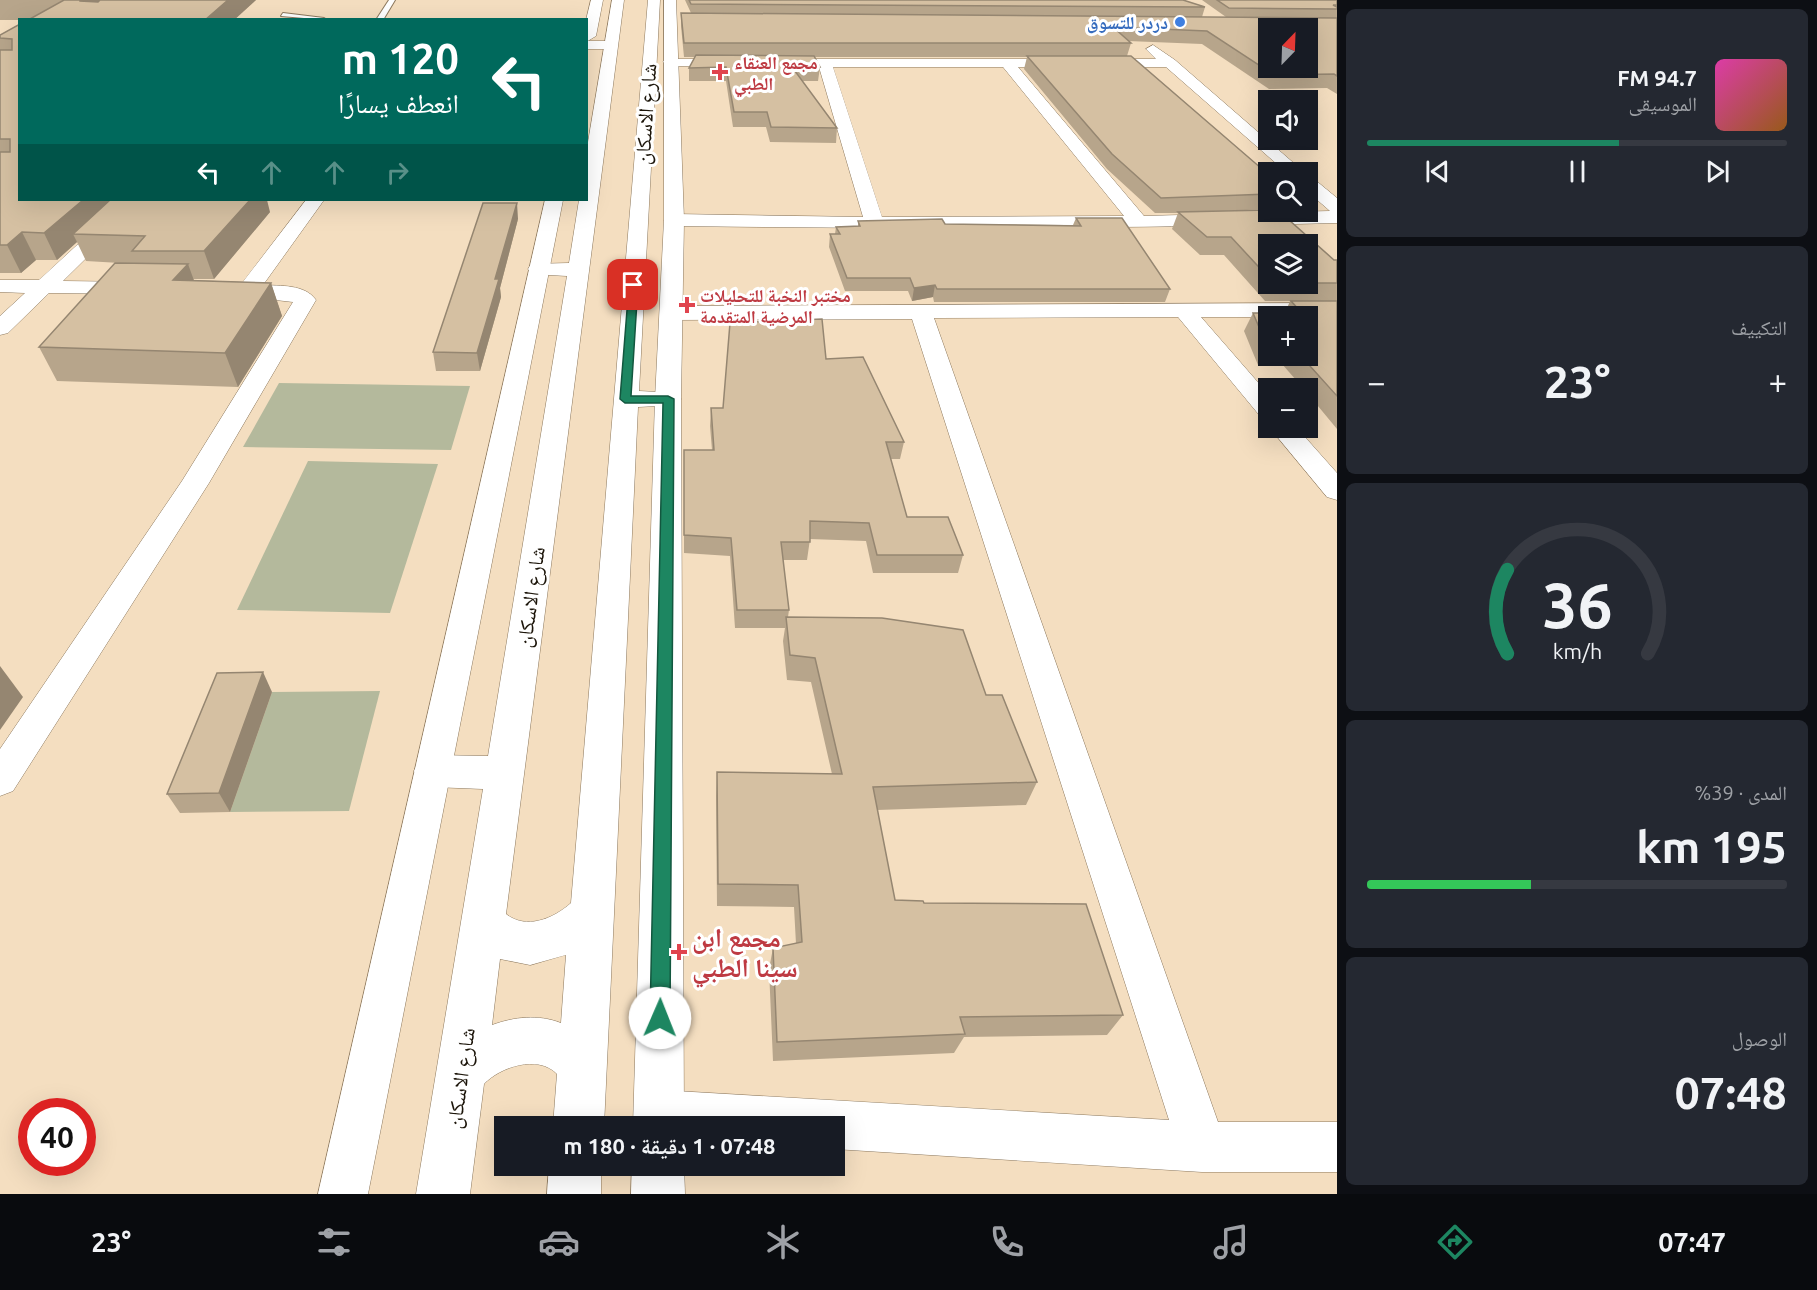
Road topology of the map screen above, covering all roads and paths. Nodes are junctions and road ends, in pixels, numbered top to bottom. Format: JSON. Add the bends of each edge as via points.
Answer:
{"nodes":[{"id":1,"x":392,"y":0,"type":"edge"},
{"id":2,"x":597,"y":0,"type":"edge"},
{"id":3,"x":618,"y":0,"type":"edge"},
{"id":4,"x":669,"y":10,"type":"edge"},
{"id":5,"x":283,"y":15,"type":"dead end"},
{"id":6,"x":308,"y":18,"type":"edge"},
{"id":7,"x":380,"y":18,"type":"edge"},
{"id":8,"x":1138,"y":36,"type":"edge"},
{"id":9,"x":598,"y":50,"type":"edge"},
{"id":10,"x":663,"y":59,"type":"junction"},
{"id":11,"x":825,"y":63,"type":"junction"},
{"id":12,"x":1007,"y":63,"type":"junction"},
{"id":13,"x":1170,"y":63,"type":"junction"},
{"id":14,"x":1284,"y":162,"type":"edge"},
{"id":15,"x":588,"y":166,"type":"edge"},
{"id":16,"x":1318,"y":192,"type":"edge"},
{"id":17,"x":135,"y":201,"type":"edge"},
{"id":18,"x":314,"y":201,"type":"edge"},
{"id":19,"x":554,"y":201,"type":"edge"},
{"id":20,"x":585,"y":201,"type":"edge"},
{"id":21,"x":1337,"y":208,"type":"edge"},
{"id":22,"x":1337,"y":217,"type":"edge"},
{"id":23,"x":674,"y":220,"type":"junction"},
{"id":24,"x":1140,"y":223,"type":"junction"},
{"id":25,"x":875,"y":224,"type":"junction"},
{"id":26,"x":539,"y":270,"type":"junction"},
{"id":27,"x":579,"y":270,"type":"junction"},
{"id":28,"x":0,"y":286,"type":"edge"},
{"id":29,"x":43,"y":286,"type":"junction"},
{"id":30,"x":157,"y":288,"type":"edge"},
{"id":31,"x":214,"y":289,"type":"edge"},
{"id":32,"x":249,"y":289,"type":"junction"},
{"id":33,"x":1337,"y":310,"type":"edge"},
{"id":34,"x":1184,"y":311,"type":"junction"},
{"id":35,"x":672,"y":313,"type":"junction"},
{"id":36,"x":921,"y":313,"type":"junction"},
{"id":37,"x":0,"y":328,"type":"edge"},
{"id":38,"x":1258,"y":398,"type":"edge"},
{"id":39,"x":625,"y":399,"type":"junction"},
{"id":40,"x":668,"y":399,"type":"junction"},
{"id":41,"x":1292,"y":438,"type":"edge"},
{"id":42,"x":1337,"y":491,"type":"edge"},
{"id":43,"x":433,"y":771,"type":"junction"},
{"id":44,"x":504,"y":773,"type":"junction"},
{"id":45,"x":0,"y":780,"type":"edge"},
{"id":46,"x":592,"y":912,"type":"junction"},
{"id":47,"x":482,"y":923,"type":"junction"},
{"id":48,"x":582,"y":1066,"type":"junction"},
{"id":49,"x":461,"y":1073,"type":"junction"},
{"id":50,"x":579,"y":1116,"type":"edge"},
{"id":51,"x":659,"y":1116,"type":"edge"},
{"id":52,"x":845,"y":1129,"type":"edge"},
{"id":53,"x":1202,"y":1147,"type":"junction"},
{"id":54,"x":1337,"y":1147,"type":"edge"},
{"id":55,"x":575,"y":1176,"type":"edge"},
{"id":56,"x":658,"y":1176,"type":"edge"},
{"id":57,"x":343,"y":1194,"type":"edge"},
{"id":58,"x":443,"y":1194,"type":"edge"},
{"id":59,"x":574,"y":1194,"type":"edge"},
{"id":60,"x":658,"y":1194,"type":"edge"}],
"edges":[{"from":1,"to":7,"type":"lane"},
{"from":2,"to":9,"type":"main road","via":[[589,36]]},
{"from":3,"to":9,"type":"main road","name":"شارع الاسكان"},
{"from":4,"to":10,"type":"main road"},
{"from":5,"to":6,"type":"lane"},
{"from":8,"to":13,"type":"street"},
{"from":9,"to":15,"type":"main road","name":"شارع الاسكان"},
{"from":10,"to":11,"type":"street"},
{"from":10,"to":23,"type":"main road"},
{"from":10,"to":39,"type":"main road","name":"شارع الاسكان"},
{"from":11,"to":12,"type":"street"},
{"from":11,"to":25,"type":"street"},
{"from":12,"to":13,"type":"street"},
{"from":12,"to":24,"type":"street"},
{"from":13,"to":14,"type":"street"},
{"from":16,"to":21,"type":"street"},
{"from":17,"to":29,"type":"street"},
{"from":18,"to":32,"type":"street"},
{"from":19,"to":26,"type":"street"},
{"from":20,"to":27,"type":"main road","name":"شارع الاسكان"},
{"from":22,"to":24,"type":"street"},
{"from":23,"to":25,"type":"street"},
{"from":23,"to":35,"type":"main road"},
{"from":24,"to":25,"type":"street"},
{"from":26,"to":27,"type":"main road"},
{"from":26,"to":43,"type":"street"},
{"from":27,"to":44,"type":"main road","name":"شارع الاسكان"},
{"from":28,"to":29,"type":"street"},
{"from":29,"to":30,"type":"street"},
{"from":29,"to":37,"type":"street"},
{"from":31,"to":32,"type":"street"},
{"from":32,"to":45,"type":"street","via":[[294,294],[305,300],[195,483]]},
{"from":33,"to":34,"type":"street"},
{"from":34,"to":36,"type":"street"},
{"from":34,"to":38,"type":"street"},
{"from":35,"to":36,"type":"street"},
{"from":35,"to":40,"type":"main road"},
{"from":36,"to":53,"type":"street"},
{"from":39,"to":40,"type":"main road"},
{"from":39,"to":46,"type":"main road","name":"شارع الاسكان"},
{"from":40,"to":51,"type":"main road"},
{"from":41,"to":42,"type":"street"},
{"from":43,"to":44,"type":"main road"},
{"from":43,"to":57,"type":"street"},
{"from":44,"to":47,"type":"main road","name":"شارع الاسكان"},
{"from":46,"to":47,"type":"main road","via":[[583,923],[560,937],[533,943],[506,940]]},
{"from":46,"to":48,"type":"main road","name":"شارع الاسكان"},
{"from":47,"to":49,"type":"main road","name":"شارع الاسكان"},
{"from":48,"to":49,"type":"main road","via":[[578,1059],[553,1045],[525,1040],[495,1046],[468,1063]]},
{"from":48,"to":50,"type":"main road","name":"شارع الاسكان"},
{"from":49,"to":58,"type":"main road","name":"شارع الاسكان"},
{"from":52,"to":53,"type":"street"},
{"from":53,"to":54,"type":"street"},
{"from":55,"to":59,"type":"main road"},
{"from":56,"to":60,"type":"main road"}]}
